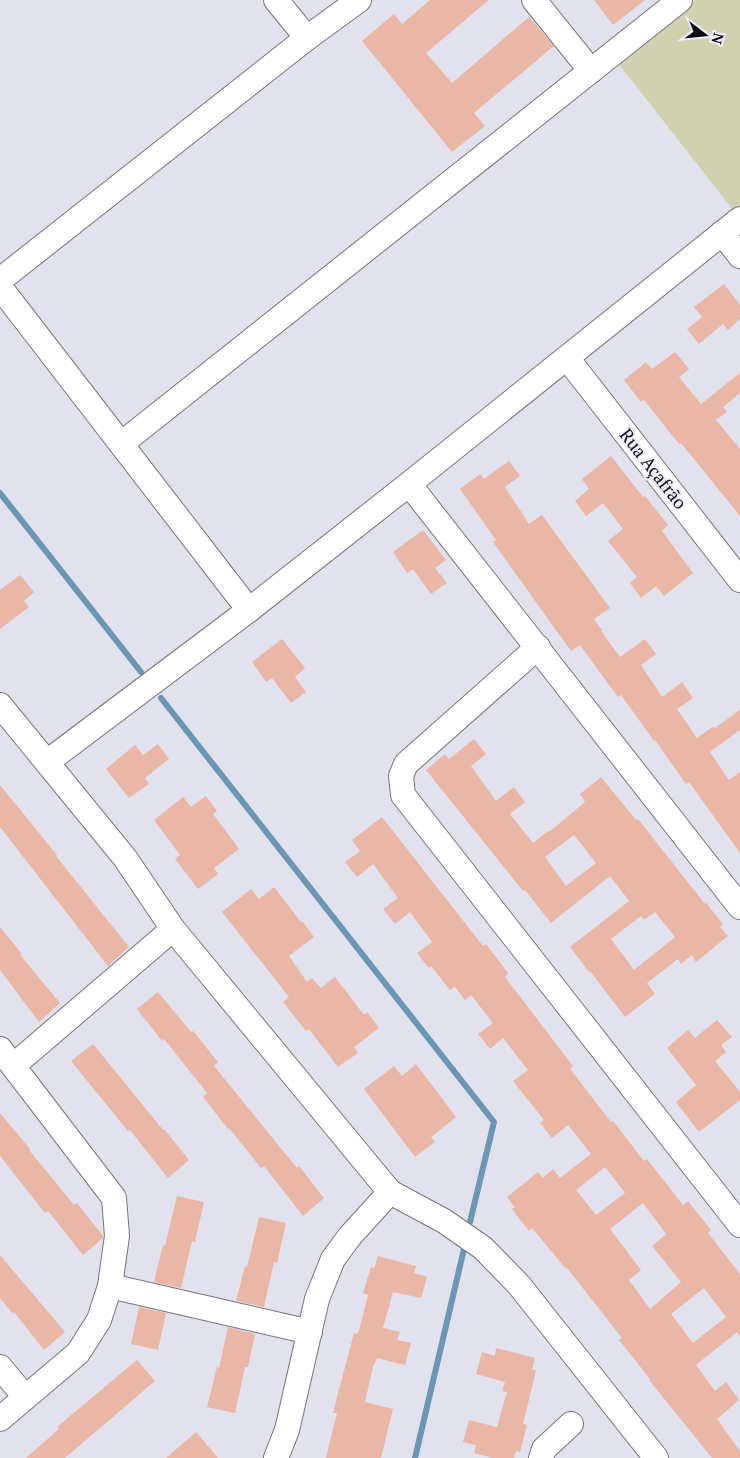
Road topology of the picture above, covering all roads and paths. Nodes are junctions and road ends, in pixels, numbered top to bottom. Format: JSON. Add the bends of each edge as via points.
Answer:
{"nodes":[{"id":1,"x":276,"y":0,"type":"edge"},
{"id":2,"x":358,"y":0,"type":"edge"},
{"id":3,"x":534,"y":0,"type":"edge"},
{"id":4,"x":680,"y":0,"type":"edge"},
{"id":5,"x":307,"y":38,"type":"junction"},
{"id":6,"x":591,"y":71,"type":"junction"},
{"id":7,"x":731,"y":226,"type":"edge"},
{"id":8,"x":740,"y":256,"type":"edge"},
{"id":9,"x":0,"y":280,"type":"edge"},
{"id":10,"x":0,"y":287,"type":"edge"},
{"id":11,"x":567,"y":358,"type":"junction"},
{"id":12,"x":121,"y":444,"type":"junction"},
{"id":13,"x":409,"y":484,"type":"junction"},
{"id":14,"x":740,"y":580,"type":"edge"},
{"id":15,"x":249,"y":610,"type":"junction"},
{"id":16,"x":538,"y":647,"type":"junction"},
{"id":17,"x":0,"y":705,"type":"edge"},
{"id":18,"x":47,"y":762,"type":"junction"},
{"id":19,"x":740,"y":907,"type":"edge"},
{"id":20,"x":173,"y":929,"type":"junction"},
{"id":21,"x":7,"y":1058,"type":"edge"},
{"id":22,"x":390,"y":1192,"type":"junction"},
{"id":23,"x":740,"y":1224,"type":"edge"},
{"id":24,"x":110,"y":1286,"type":"junction"},
{"id":25,"x":310,"y":1332,"type":"junction"},
{"id":26,"x":0,"y":1367,"type":"edge"},
{"id":27,"x":26,"y":1397,"type":"junction"},
{"id":28,"x":0,"y":1419,"type":"edge"},
{"id":29,"x":571,"y":1424,"type":"dead end"},
{"id":30,"x":276,"y":1458,"type":"edge"},
{"id":31,"x":541,"y":1458,"type":"edge"},
{"id":32,"x":656,"y":1458,"type":"edge"}],
"edges":[{"from":1,"to":5,"type":"street"},
{"from":2,"to":5,"type":"street"},
{"from":3,"to":6,"type":"street"},
{"from":4,"to":6,"type":"street"},
{"from":5,"to":9,"type":"street"},
{"from":6,"to":12,"type":"street"},
{"from":7,"to":8,"type":"street"},
{"from":7,"to":11,"type":"street"},
{"from":10,"to":12,"type":"street"},
{"from":11,"to":13,"type":"street"},
{"from":11,"to":14,"type":"street","name":"Rua Açafrão"},
{"from":12,"to":15,"type":"street"},
{"from":13,"to":15,"type":"street"},
{"from":13,"to":16,"type":"street"},
{"from":15,"to":18,"type":"street"},
{"from":16,"to":19,"type":"street"},
{"from":16,"to":23,"type":"street","via":[[406,764],[401,776],[403,795]]},
{"from":17,"to":18,"type":"street"},
{"from":18,"to":20,"type":"street","via":[[125,858]]},
{"from":20,"to":21,"type":"street"},
{"from":20,"to":22,"type":"street"},
{"from":21,"to":24,"type":"street","via":[[114,1198],[117,1236]]},
{"from":22,"to":25,"type":"street","via":[[333,1259],[317,1299]]},
{"from":22,"to":32,"type":"street","via":[[444,1221],[483,1248],[519,1285]]},
{"from":24,"to":25,"type":"street"},
{"from":24,"to":27,"type":"street","via":[[99,1320],[78,1353]]},
{"from":25,"to":30,"type":"street","via":[[287,1430]]},
{"from":26,"to":27,"type":"street"},
{"from":27,"to":28,"type":"street"},
{"from":29,"to":31,"type":"street","via":[[544,1449]]}]}
